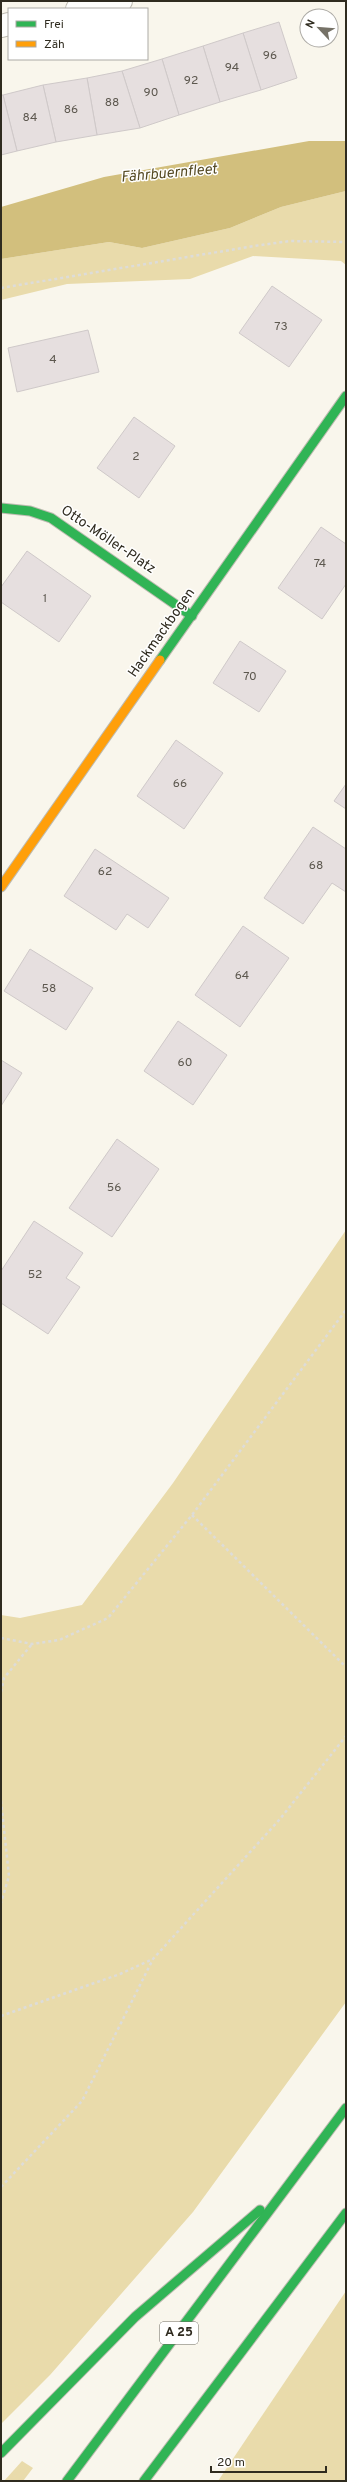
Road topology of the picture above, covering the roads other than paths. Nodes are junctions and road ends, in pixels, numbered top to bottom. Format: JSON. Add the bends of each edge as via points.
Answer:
{"nodes":[{"id":1,"x":121,"y":1,"type":"edge"},
{"id":2,"x":83,"y":8,"type":"edge"},
{"id":3,"x":346,"y":396,"type":"edge"},
{"id":4,"x":1,"y":508,"type":"edge"},
{"id":5,"x":192,"y":616,"type":"junction"},
{"id":6,"x":1,"y":887,"type":"edge"},
{"id":7,"x":346,"y":2108,"type":"edge"},
{"id":8,"x":290,"y":2185,"type":"junction"},
{"id":9,"x":346,"y":2213,"type":"edge"},
{"id":10,"x":1,"y":2453,"type":"edge"},
{"id":11,"x":160,"y":2461,"type":"junction"},
{"id":12,"x":67,"y":2481,"type":"edge"},
{"id":13,"x":144,"y":2481,"type":"edge"},
{"id":14,"x":151,"y":2481,"type":"edge"}],
"edges":[{"from":1,"to":2,"type":"street"},
{"from":3,"to":5,"type":"main road","name":"Hackmackbogen"},
{"from":4,"to":5,"type":"main road","name":"Otto-Möller-Platz","via":[[30,511],[51,518]]},
{"from":5,"to":6,"type":"main road","name":"Hackmackbogen"},
{"from":7,"to":8,"type":"main road","number":"A 25"},
{"from":8,"to":10,"type":"main road","via":[[135,2317]]},
{"from":8,"to":12,"type":"main road","number":"A 25"},
{"from":9,"to":11,"type":"main road"},
{"from":11,"to":13,"type":"main road"},
{"from":11,"to":14,"type":"main road"}]}
